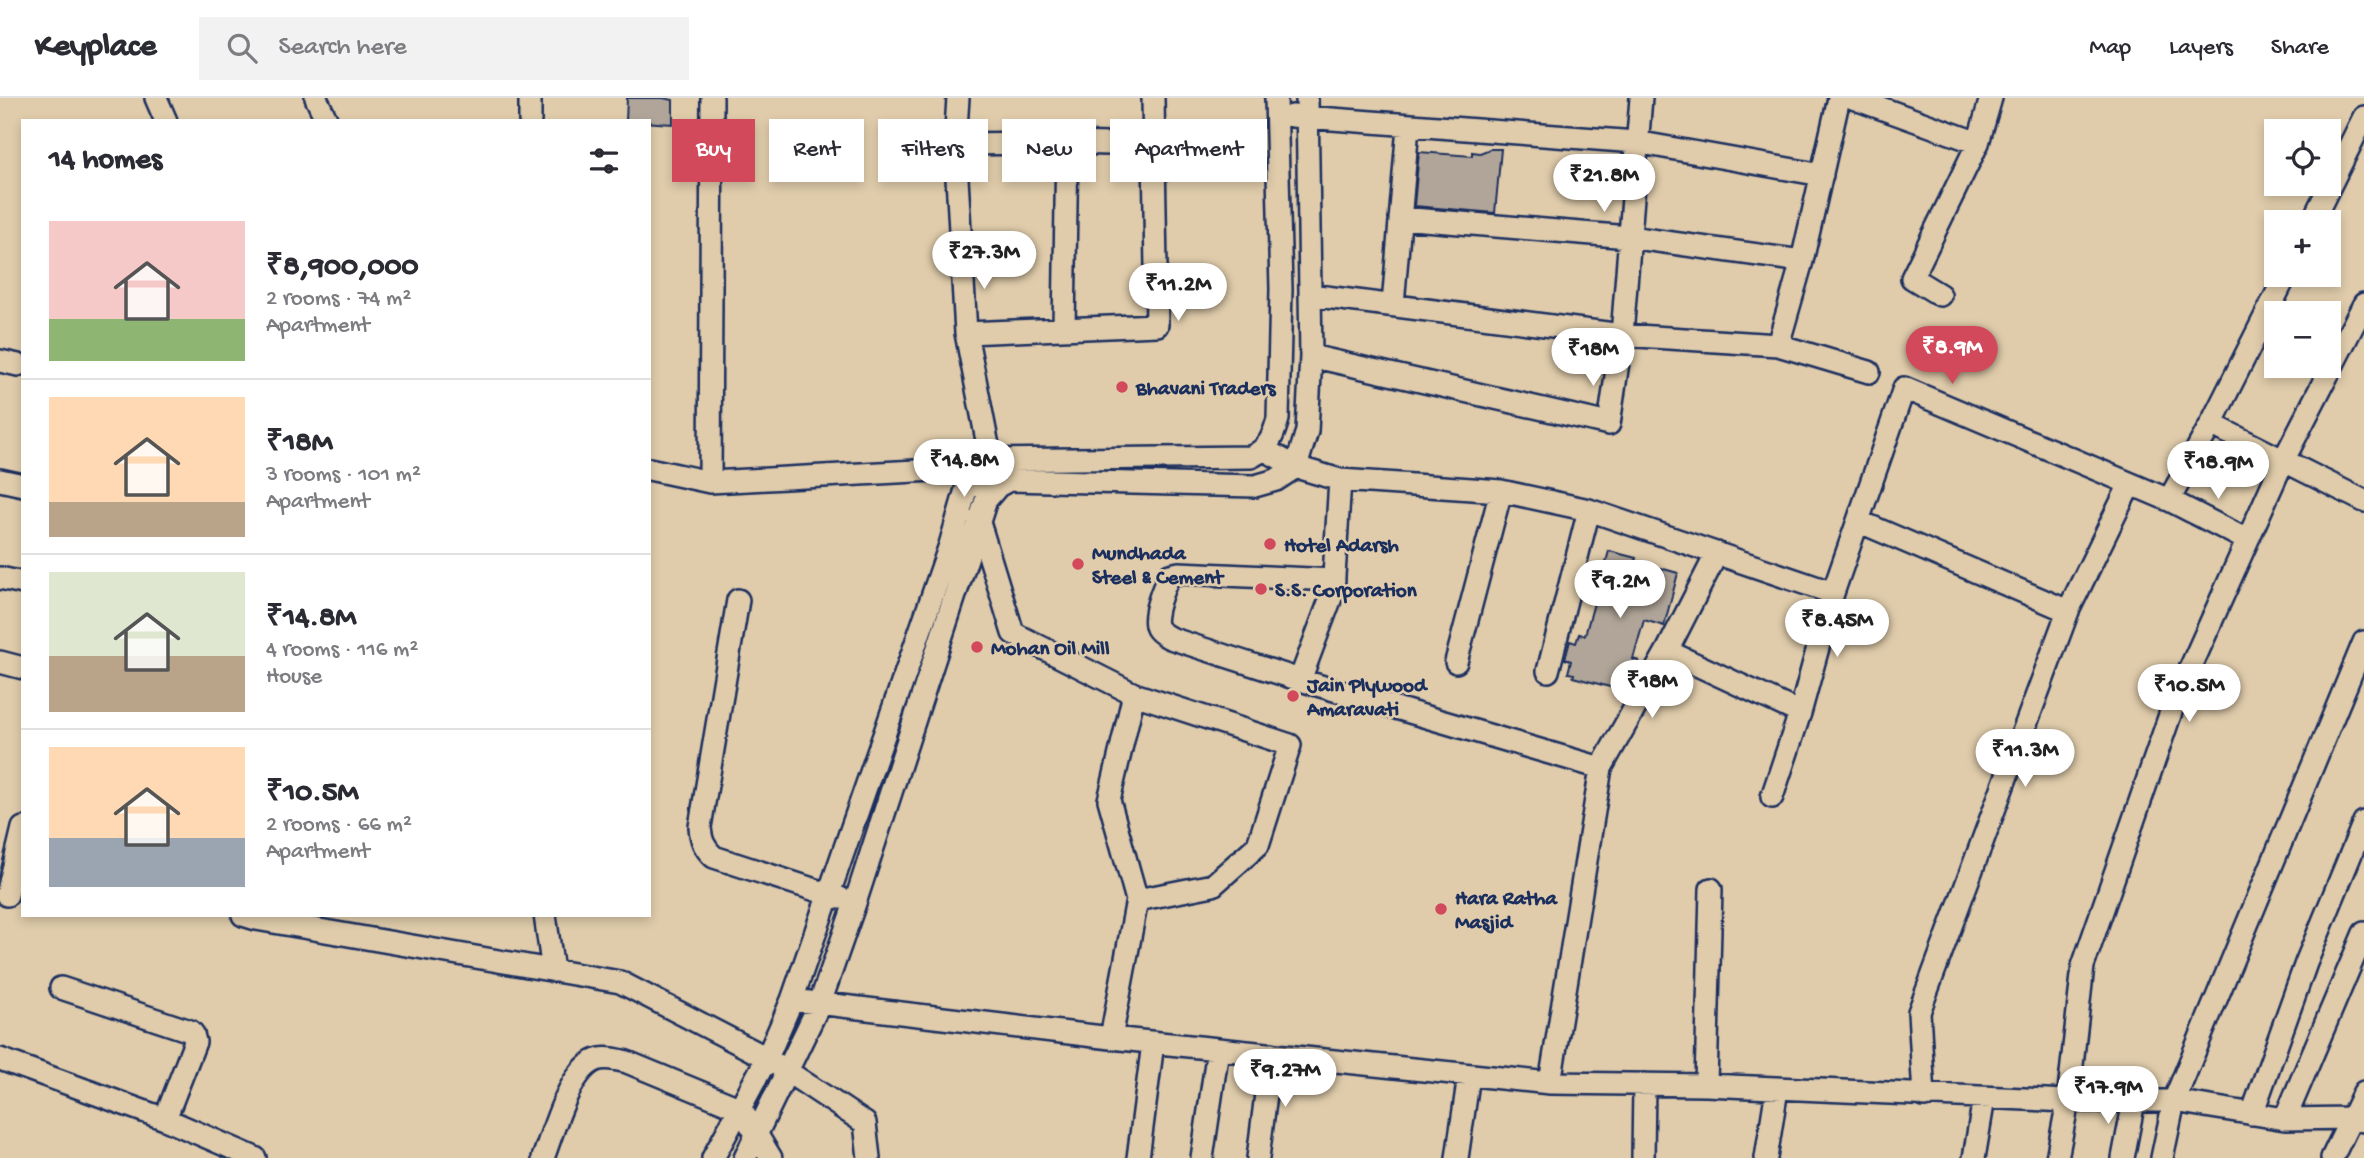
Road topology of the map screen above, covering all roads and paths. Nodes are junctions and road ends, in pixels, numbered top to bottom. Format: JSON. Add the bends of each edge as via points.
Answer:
{"nodes":[{"id":1,"x":156,"y":98,"type":"edge"},
{"id":2,"x":316,"y":98,"type":"edge"},
{"id":3,"x":530,"y":98,"type":"edge"},
{"id":4,"x":712,"y":98,"type":"edge"},
{"id":5,"x":958,"y":98,"type":"edge"},
{"id":6,"x":1153,"y":98,"type":"edge"},
{"id":7,"x":1641,"y":98,"type":"edge"},
{"id":8,"x":1839,"y":98,"type":"edge"},
{"id":9,"x":1853,"y":98,"type":"edge"},
{"id":10,"x":1991,"y":98,"type":"edge"},
{"id":11,"x":1276,"y":106,"type":"edge"},
{"id":12,"x":1307,"y":108,"type":"edge"},
{"id":13,"x":2364,"y":117,"type":"edge"},
{"id":14,"x":165,"y":119,"type":"edge"},
{"id":15,"x":326,"y":119,"type":"edge"},
{"id":16,"x":530,"y":119,"type":"edge"},
{"id":17,"x":957,"y":119,"type":"edge"},
{"id":18,"x":1153,"y":119,"type":"edge"},
{"id":19,"x":1408,"y":126,"type":"junction"},
{"id":20,"x":1636,"y":142,"type":"junction"},
{"id":21,"x":1978,"y":143,"type":"junction"},
{"id":22,"x":1822,"y":175,"type":"junction"},
{"id":23,"x":957,"y":182,"type":"edge"},
{"id":24,"x":1066,"y":182,"type":"edge"},
{"id":25,"x":1154,"y":182,"type":"edge"},
{"id":26,"x":2318,"y":210,"type":"edge"},
{"id":27,"x":1400,"y":218,"type":"junction"},
{"id":28,"x":1629,"y":237,"type":"junction"},
{"id":29,"x":1802,"y":261,"type":"junction"},
{"id":30,"x":2280,"y":287,"type":"edge"},
{"id":31,"x":1310,"y":295,"type":"junction"},
{"id":32,"x":1940,"y":295,"type":"dead end"},
{"id":33,"x":2364,"y":304,"type":"edge"},
{"id":34,"x":1394,"y":306,"type":"junction"},
{"id":35,"x":1064,"y":328,"type":"junction"},
{"id":36,"x":966,"y":334,"type":"junction"},
{"id":37,"x":1622,"y":335,"type":"junction"},
{"id":38,"x":1778,"y":345,"type":"junction"},
{"id":39,"x":1311,"y":356,"type":"junction"},
{"id":40,"x":1869,"y":372,"type":"dead end"},
{"id":41,"x":2211,"y":424,"type":"junction"},
{"id":42,"x":1265,"y":450,"type":"junction"},
{"id":43,"x":989,"y":460,"type":"junction"},
{"id":44,"x":2283,"y":461,"type":"junction"},
{"id":45,"x":1296,"y":467,"type":"junction"},
{"id":46,"x":651,"y":469,"type":"edge"},
{"id":47,"x":972,"y":474,"type":"junction"},
{"id":48,"x":0,"y":480,"type":"edge"},
{"id":49,"x":1340,"y":480,"type":"junction"},
{"id":50,"x":710,"y":482,"type":"junction"},
{"id":51,"x":2130,"y":484,"type":"junction"},
{"id":52,"x":21,"y":485,"type":"edge"},
{"id":53,"x":1502,"y":491,"type":"junction"},
{"id":54,"x":2169,"y":500,"type":"junction"},
{"id":55,"x":2364,"y":501,"type":"edge"},
{"id":56,"x":962,"y":502,"type":"junction"},
{"id":57,"x":988,"y":502,"type":"junction"},
{"id":58,"x":1589,"y":510,"type":"junction"},
{"id":59,"x":1858,"y":521,"type":"junction"},
{"id":60,"x":2247,"y":540,"type":"junction"},
{"id":61,"x":1717,"y":553,"type":"junction"},
{"id":62,"x":0,"y":578,"type":"edge"},
{"id":63,"x":1334,"y":580,"type":"junction"},
{"id":64,"x":21,"y":583,"type":"edge"},
{"id":65,"x":1833,"y":593,"type":"junction"},
{"id":66,"x":738,"y":600,"type":"dead end"},
{"id":67,"x":2068,"y":611,"type":"junction"},
{"id":68,"x":2364,"y":642,"type":"edge"},
{"id":69,"x":1667,"y":651,"type":"junction"},
{"id":70,"x":0,"y":662,"type":"edge"},
{"id":71,"x":1456,"y":662,"type":"dead end"},
{"id":72,"x":21,"y":667,"type":"edge"},
{"id":73,"x":1548,"y":671,"type":"dead end"},
{"id":74,"x":1300,"y":680,"type":"junction"},
{"id":75,"x":1134,"y":694,"type":"junction"},
{"id":76,"x":1800,"y":713,"type":"junction"},
{"id":77,"x":1601,"y":768,"type":"junction"},
{"id":78,"x":1772,"y":797,"type":"dead end"},
{"id":79,"x":2364,"y":822,"type":"edge"},
{"id":80,"x":21,"y":836,"type":"edge"},
{"id":81,"x":1711,"y":889,"type":"dead end"},
{"id":82,"x":829,"y":894,"type":"junction"},
{"id":83,"x":7,"y":895,"type":"dead end"},
{"id":84,"x":1138,"y":900,"type":"junction"},
{"id":85,"x":855,"y":904,"type":"junction"},
{"id":86,"x":260,"y":917,"type":"edge"},
{"id":87,"x":545,"y":917,"type":"edge"},
{"id":88,"x":286,"y":920,"type":"edge"},
{"id":89,"x":2364,"y":933,"type":"edge"},
{"id":90,"x":553,"y":971,"type":"junction"},
{"id":91,"x":61,"y":988,"type":"dead end"},
{"id":92,"x":792,"y":1000,"type":"junction"},
{"id":93,"x":820,"y":1003,"type":"junction"},
{"id":94,"x":1111,"y":1038,"type":"junction"},
{"id":95,"x":1153,"y":1043,"type":"junction"},
{"id":96,"x":1217,"y":1049,"type":"junction"},
{"id":97,"x":1271,"y":1055,"type":"junction"},
{"id":98,"x":767,"y":1058,"type":"junction"},
{"id":99,"x":0,"y":1059,"type":"edge"},
{"id":100,"x":788,"y":1071,"type":"junction"},
{"id":101,"x":1469,"y":1075,"type":"junction"},
{"id":102,"x":1549,"y":1083,"type":"junction"},
{"id":103,"x":1644,"y":1084,"type":"junction"},
{"id":104,"x":1706,"y":1085,"type":"junction"},
{"id":105,"x":1777,"y":1089,"type":"junction"},
{"id":106,"x":2364,"y":1092,"type":"edge"},
{"id":107,"x":1924,"y":1096,"type":"junction"},
{"id":108,"x":1984,"y":1098,"type":"junction"},
{"id":109,"x":2068,"y":1101,"type":"junction"},
{"id":110,"x":2134,"y":1101,"type":"junction"},
{"id":111,"x":2174,"y":1101,"type":"junction"},
{"id":112,"x":741,"y":1109,"type":"junction"},
{"id":113,"x":2252,"y":1114,"type":"junction"},
{"id":114,"x":165,"y":1119,"type":"junction"},
{"id":115,"x":2285,"y":1119,"type":"junction"},
{"id":116,"x":2357,"y":1119,"type":"edge"},
{"id":117,"x":757,"y":1135,"type":"junction"},
{"id":118,"x":255,"y":1158,"type":"edge"},
{"id":119,"x":543,"y":1158,"type":"edge"},
{"id":120,"x":713,"y":1158,"type":"edge"},
{"id":121,"x":745,"y":1158,"type":"edge"},
{"id":122,"x":771,"y":1158,"type":"edge"},
{"id":123,"x":869,"y":1158,"type":"edge"},
{"id":124,"x":1138,"y":1158,"type":"edge"},
{"id":125,"x":1202,"y":1158,"type":"edge"},
{"id":126,"x":1258,"y":1158,"type":"edge"},
{"id":127,"x":1457,"y":1158,"type":"edge"},
{"id":128,"x":1643,"y":1158,"type":"edge"},
{"id":129,"x":1766,"y":1158,"type":"edge"},
{"id":130,"x":1974,"y":1158,"type":"edge"},
{"id":131,"x":2057,"y":1158,"type":"edge"},
{"id":132,"x":2123,"y":1158,"type":"edge"},
{"id":133,"x":2162,"y":1158,"type":"edge"},
{"id":134,"x":2332,"y":1158,"type":"edge"}],
"edges":[{"from":1,"to":14,"type":"street"},
{"from":2,"to":15,"type":"street"},
{"from":3,"to":16,"type":"street"},
{"from":4,"to":50,"type":"street"},
{"from":5,"to":17,"type":"street"},
{"from":6,"to":18,"type":"street"},
{"from":7,"to":20,"type":"street"},
{"from":8,"to":22,"type":"street"},
{"from":9,"to":21,"type":"street"},
{"from":10,"to":21,"type":"street"},
{"from":11,"to":12,"type":"street"},
{"from":11,"to":42,"type":"street","via":[[1281,289],[1278,419]]},
{"from":12,"to":19,"type":"street"},
{"from":12,"to":31,"type":"street"},
{"from":13,"to":26,"type":"street"},
{"from":19,"to":20,"type":"street"},
{"from":19,"to":27,"type":"street"},
{"from":20,"to":22,"type":"street"},
{"from":20,"to":28,"type":"street"},
{"from":21,"to":32,"type":"street","via":[[1912,278]]},
{"from":22,"to":29,"type":"street"},
{"from":23,"to":36,"type":"street"},
{"from":24,"to":35,"type":"street"},
{"from":25,"to":35,"type":"street","via":[[1157,325]]},
{"from":27,"to":28,"type":"street"},
{"from":27,"to":34,"type":"street"},
{"from":28,"to":29,"type":"street"},
{"from":28,"to":37,"type":"street"},
{"from":29,"to":38,"type":"street"},
{"from":30,"to":41,"type":"street"},
{"from":31,"to":34,"type":"street"},
{"from":31,"to":39,"type":"street"},
{"from":33,"to":44,"type":"street"},
{"from":34,"to":37,"type":"street"},
{"from":35,"to":36,"type":"street"},
{"from":36,"to":43,"type":"street"},
{"from":37,"to":38,"type":"street"},
{"from":37,"to":39,"type":"street","via":[[1609,424]]},
{"from":38,"to":40,"type":"street"},
{"from":39,"to":45,"type":"street","via":[[1307,430]]},
{"from":41,"to":44,"type":"street"},
{"from":41,"to":54,"type":"street"},
{"from":42,"to":43,"type":"street","via":[[1251,457]]},
{"from":42,"to":45,"type":"street"},
{"from":43,"to":47,"type":"street"},
{"from":43,"to":57,"type":"street"},
{"from":44,"to":55,"type":"street"},
{"from":44,"to":60,"type":"street"},
{"from":45,"to":49,"type":"street"},
{"from":45,"to":57,"type":"street","via":[[1255,486],[1009,480]]},
{"from":46,"to":50,"type":"street"},
{"from":47,"to":50,"type":"street","via":[[953,469]]},
{"from":47,"to":56,"type":"street"},
{"from":47,"to":57,"type":"street"},
{"from":48,"to":52,"type":"street"},
{"from":49,"to":53,"type":"street"},
{"from":49,"to":63,"type":"street"},
{"from":51,"to":54,"type":"street"},
{"from":51,"to":59,"type":"street","via":[[1904,388]]},
{"from":51,"to":67,"type":"street"},
{"from":53,"to":58,"type":"street"},
{"from":53,"to":71,"type":"street"},
{"from":54,"to":60,"type":"street"},
{"from":56,"to":57,"type":"street"},
{"from":56,"to":82,"type":"street"},
{"from":57,"to":75,"type":"street","via":[[1013,633]]},
{"from":57,"to":85,"type":"street"},
{"from":58,"to":61,"type":"street"},
{"from":58,"to":73,"type":"street"},
{"from":59,"to":65,"type":"street"},
{"from":59,"to":67,"type":"street"},
{"from":60,"to":109,"type":"street","via":[[2172,709],[2083,967]]},
{"from":61,"to":65,"type":"street"},
{"from":61,"to":69,"type":"street"},
{"from":62,"to":64,"type":"street"},
{"from":63,"to":74,"type":"street"},
{"from":63,"to":74,"type":"street","via":[[1179,573],[1166,582],[1154,619],[1162,634]]},
{"from":65,"to":76,"type":"street"},
{"from":66,"to":82,"type":"street","via":[[701,841],[714,857]]},
{"from":67,"to":107,"type":"street","via":[[1919,1012]]},
{"from":68,"to":111,"type":"street"},
{"from":69,"to":76,"type":"street"},
{"from":69,"to":77,"type":"street"},
{"from":70,"to":72,"type":"street"},
{"from":74,"to":77,"type":"street"},
{"from":75,"to":84,"type":"street","via":[[1109,800]]},
{"from":75,"to":84,"type":"street","via":[[1290,746],[1258,845],[1213,885]]},
{"from":76,"to":78,"type":"street"},
{"from":77,"to":102,"type":"street"},
{"from":79,"to":113,"type":"street","via":[[2306,963]]},
{"from":80,"to":83,"type":"street"},
{"from":81,"to":104,"type":"street"},
{"from":82,"to":85,"type":"street"},
{"from":82,"to":92,"type":"street"},
{"from":84,"to":94,"type":"street"},
{"from":85,"to":93,"type":"street"},
{"from":86,"to":88,"type":"street"},
{"from":87,"to":90,"type":"street"},
{"from":88,"to":90,"type":"street"},
{"from":89,"to":115,"type":"street"},
{"from":90,"to":98,"type":"street","via":[[620,982]]},
{"from":91,"to":114,"type":"street","via":[[193,1034],[195,1042]]},
{"from":92,"to":93,"type":"street"},
{"from":92,"to":98,"type":"street"},
{"from":93,"to":94,"type":"street"},
{"from":93,"to":100,"type":"street"},
{"from":94,"to":95,"type":"street"},
{"from":95,"to":96,"type":"street"},
{"from":95,"to":124,"type":"street"},
{"from":96,"to":97,"type":"street"},
{"from":96,"to":125,"type":"street"},
{"from":97,"to":101,"type":"street"},
{"from":97,"to":126,"type":"street"},
{"from":98,"to":100,"type":"street"},
{"from":98,"to":112,"type":"street"},
{"from":99,"to":114,"type":"street"},
{"from":100,"to":117,"type":"street"},
{"from":100,"to":123,"type":"street","via":[[865,1123]]},
{"from":101,"to":102,"type":"street"},
{"from":101,"to":127,"type":"street"},
{"from":102,"to":103,"type":"street"},
{"from":103,"to":104,"type":"street"},
{"from":103,"to":128,"type":"street"},
{"from":104,"to":105,"type":"street"},
{"from":105,"to":107,"type":"street"},
{"from":105,"to":129,"type":"street"},
{"from":106,"to":116,"type":"street"},
{"from":107,"to":108,"type":"street"},
{"from":108,"to":109,"type":"street"},
{"from":108,"to":130,"type":"street"},
{"from":109,"to":110,"type":"street"},
{"from":109,"to":131,"type":"street"},
{"from":110,"to":111,"type":"street"},
{"from":110,"to":132,"type":"street"},
{"from":111,"to":113,"type":"street"},
{"from":111,"to":133,"type":"street"},
{"from":112,"to":117,"type":"street"},
{"from":112,"to":119,"type":"street","via":[[627,1062],[597,1059],[578,1075],[568,1093]]},
{"from":112,"to":120,"type":"street"},
{"from":113,"to":115,"type":"street"},
{"from":114,"to":118,"type":"street"},
{"from":115,"to":116,"type":"street"},
{"from":116,"to":134,"type":"street"},
{"from":117,"to":121,"type":"street"},
{"from":117,"to":122,"type":"street"}]}
